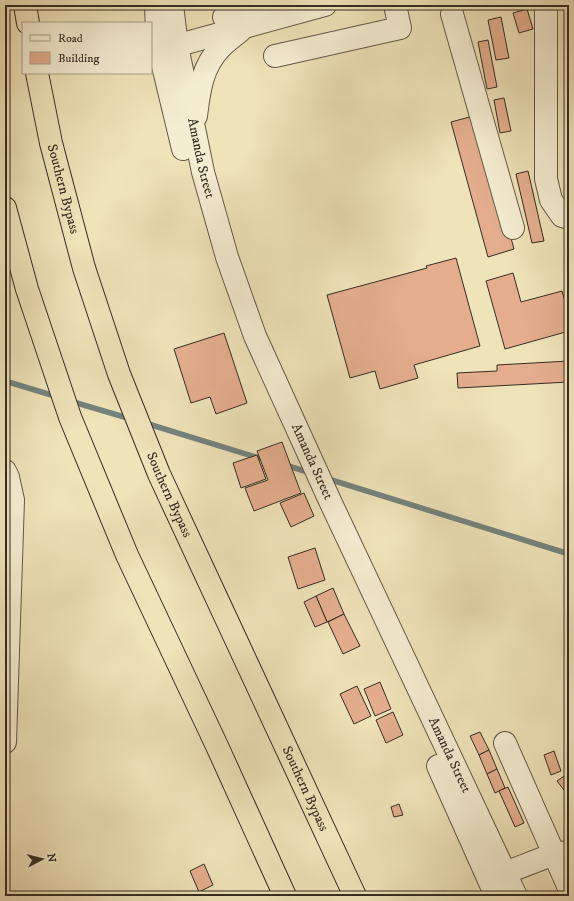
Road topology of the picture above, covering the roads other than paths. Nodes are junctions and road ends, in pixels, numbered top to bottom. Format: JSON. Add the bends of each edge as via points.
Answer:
{"nodes":[{"id":1,"x":25,"y":5,"type":"edge"},
{"id":2,"x":156,"y":5,"type":"edge"},
{"id":3,"x":172,"y":5,"type":"edge"},
{"id":4,"x":266,"y":5,"type":"edge"},
{"id":5,"x":325,"y":5,"type":"edge"},
{"id":6,"x":395,"y":5,"type":"edge"},
{"id":7,"x":544,"y":5,"type":"edge"},
{"id":8,"x":452,"y":14,"type":"dead end"},
{"id":9,"x":238,"y":15,"type":"edge"},
{"id":10,"x":28,"y":22,"type":"edge"},
{"id":11,"x":167,"y":40,"type":"junction"},
{"id":12,"x":275,"y":56,"type":"dead end"},
{"id":13,"x":37,"y":74,"type":"edge"},
{"id":14,"x":194,"y":133,"type":"junction"},
{"id":15,"x":5,"y":208,"type":"edge"},
{"id":16,"x":569,"y":218,"type":"edge"},
{"id":17,"x":513,"y":228,"type":"dead end"},
{"id":18,"x":5,"y":471,"type":"edge"},
{"id":19,"x":5,"y":742,"type":"edge"},
{"id":20,"x":505,"y":743,"type":"dead end"},
{"id":21,"x":562,"y":853,"type":"edge"},
{"id":22,"x":497,"y":882,"type":"edge"},
{"id":23,"x":569,"y":888,"type":"edge"},
{"id":24,"x":285,"y":896,"type":"edge"},
{"id":25,"x":355,"y":896,"type":"edge"},
{"id":26,"x":516,"y":896,"type":"edge"}],
"edges":[{"from":1,"to":10,"type":"highway"},
{"from":2,"to":11,"type":"street","name":"Amanda Street"},
{"from":3,"to":11,"type":"street","name":"Amanda Street"},
{"from":4,"to":9,"type":"street"},
{"from":5,"to":9,"type":"street"},
{"from":6,"to":12,"type":"street","via":[[400,28]]},
{"from":7,"to":16,"type":"street","via":[[546,179],[551,200],[562,216]]},
{"from":8,"to":17,"type":"street"},
{"from":9,"to":11,"type":"street"},
{"from":9,"to":14,"type":"street","via":[[204,73]]},
{"from":11,"to":14,"type":"street","name":"Amanda Street"},
{"from":11,"to":22,"type":"street","name":"Amanda Street","via":[[185,156],[219,277],[241,338]]},
{"from":13,"to":25,"type":"highway","name":"Southern Bypass","via":[[51,143],[84,268],[119,374],[159,474]]},
{"from":14,"to":22,"type":"street","name":"Amanda Street","via":[[219,228],[255,336]]},
{"from":15,"to":24,"type":"highway","via":[[27,289],[70,417],[127,555]]},
{"from":18,"to":19,"type":"street","via":[[13,500]]},
{"from":20,"to":21,"type":"street"},
{"from":21,"to":22,"type":"street"},
{"from":21,"to":23,"type":"street"},
{"from":22,"to":26,"type":"street","name":"Amanda Street"}]}
